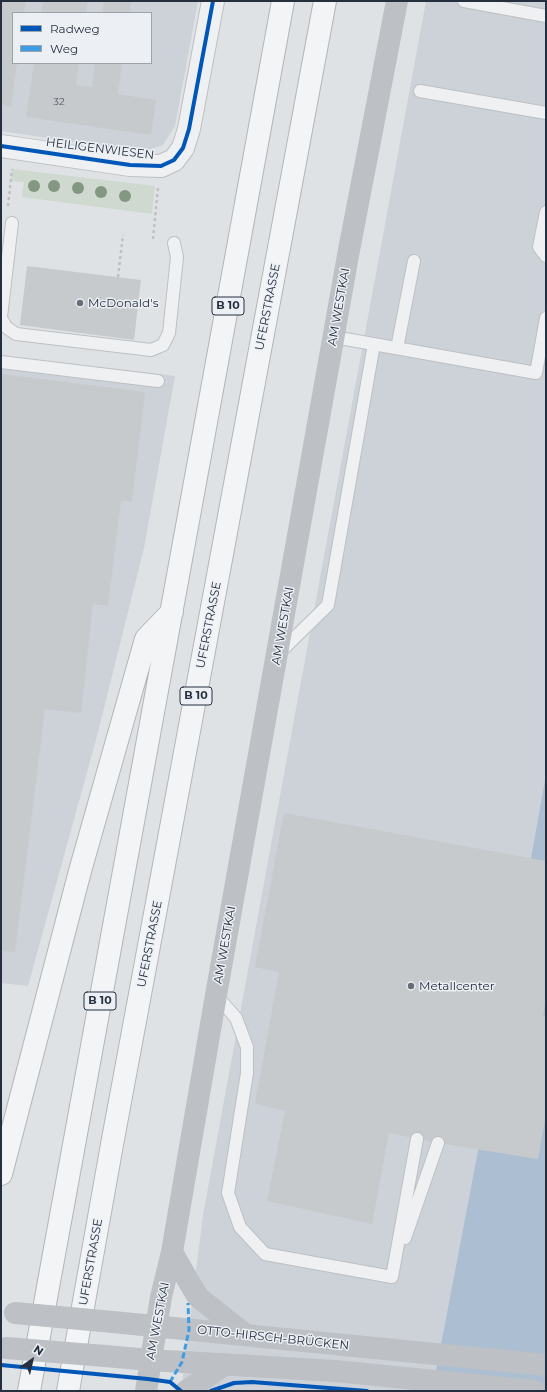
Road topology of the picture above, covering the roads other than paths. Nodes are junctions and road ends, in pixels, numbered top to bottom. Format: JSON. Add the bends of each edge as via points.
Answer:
{"nodes":[{"id":1,"x":213,"y":1,"type":"edge"},
{"id":2,"x":283,"y":1,"type":"edge"},
{"id":3,"x":325,"y":1,"type":"edge"},
{"id":4,"x":397,"y":1,"type":"edge"},
{"id":5,"x":464,"y":1,"type":"edge"},
{"id":6,"x":546,"y":16,"type":"edge"},
{"id":7,"x":420,"y":91,"type":"dead end"},
{"id":8,"x":546,"y":114,"type":"edge"},
{"id":9,"x":5,"y":149,"type":"edge"},
{"id":10,"x":546,"y":212,"type":"edge"},
{"id":11,"x":12,"y":224,"type":"road end"},
{"id":12,"x":174,"y":243,"type":"dead end"},
{"id":13,"x":546,"y":256,"type":"edge"},
{"id":14,"x":414,"y":261,"type":"dead end"},
{"id":15,"x":1,"y":318,"type":"edge"},
{"id":16,"x":546,"y":318,"type":"edge"},
{"id":17,"x":334,"y":337,"type":"junction"},
{"id":18,"x":374,"y":344,"type":"junction"},
{"id":19,"x":397,"y":348,"type":"junction"},
{"id":20,"x":1,"y":362,"type":"edge"},
{"id":21,"x":158,"y":382,"type":"dead end"},
{"id":22,"x":172,"y":612,"type":"junction"},
{"id":23,"x":278,"y":654,"type":"junction"},
{"id":24,"x":216,"y":995,"type":"junction"},
{"id":25,"x":418,"y":1139,"type":"dead end"},
{"id":26,"x":438,"y":1143,"type":"dead end"},
{"id":27,"x":1,"y":1174,"type":"edge"},
{"id":28,"x":172,"y":1252,"type":"junction"},
{"id":29,"x":392,"y":1277,"type":"junction"},
{"id":30,"x":8,"y":1313,"type":"edge"},
{"id":31,"x":156,"y":1326,"type":"junction"},
{"id":32,"x":246,"y":1335,"type":"junction"},
{"id":33,"x":3,"y":1348,"type":"edge"},
{"id":34,"x":150,"y":1360,"type":"junction"},
{"id":35,"x":226,"y":1364,"type":"junction"},
{"id":36,"x":546,"y":1365,"type":"edge"},
{"id":37,"x":28,"y":1391,"type":"edge"},
{"id":38,"x":68,"y":1391,"type":"edge"},
{"id":39,"x":146,"y":1391,"type":"edge"},
{"id":40,"x":186,"y":1391,"type":"edge"},
{"id":41,"x":534,"y":1391,"type":"edge"}],
"edges":[{"from":1,"to":9,"type":"street","name":"HEILIGENWIESEN","via":[[189,129],[183,148],[174,160],[161,166],[130,165]]},
{"from":2,"to":22,"type":"highway","number":"B 10"},
{"from":3,"to":38,"type":"highway","name":"UFERSTRASSE","number":"B 10"},
{"from":4,"to":17,"type":"main road","name":"AM WESTKAI"},
{"from":5,"to":6,"type":"lane"},
{"from":7,"to":8,"type":"lane"},
{"from":10,"to":13,"type":"lane","via":[[539,247]]},
{"from":11,"to":15,"type":"lane"},
{"from":12,"to":15,"type":"lane","via":[[177,257],[169,333],[163,345],[151,350],[16,334],[6,327]]},
{"from":14,"to":19,"type":"lane"},
{"from":16,"to":19,"type":"lane","via":[[536,373]]},
{"from":17,"to":18,"type":"lane"},
{"from":17,"to":23,"type":"main road","name":"AM WESTKAI"},
{"from":18,"to":19,"type":"lane"},
{"from":18,"to":23,"type":"lane","via":[[328,605]]},
{"from":20,"to":21,"type":"lane"},
{"from":22,"to":27,"type":"highway","via":[[146,639],[80,871]]},
{"from":22,"to":37,"type":"highway","number":"B 10"},
{"from":23,"to":24,"type":"main road","name":"AM WESTKAI"},
{"from":24,"to":28,"type":"main road","name":"AM WESTKAI"},
{"from":24,"to":29,"type":"lane","via":[[236,1018],[247,1048],[247,1072],[228,1193],[240,1227],[265,1254]]},
{"from":25,"to":29,"type":"lane"},
{"from":26,"to":29,"type":"lane"},
{"from":28,"to":31,"type":"main road","name":"AM WESTKAI"},
{"from":28,"to":32,"type":"main road","name":"AM WESTKAI","via":[[198,1296]]},
{"from":30,"to":31,"type":"main road","name":"OTTO-HIRSCH-BRÜCKEN","bridge":true},
{"from":31,"to":32,"type":"main road","name":"OTTO-HIRSCH-BRÜCKEN"},
{"from":31,"to":34,"type":"main road","name":"AM WESTKAI"},
{"from":32,"to":36,"type":"main road","name":"OTTO-HIRSCH-BRÜCKEN"},
{"from":33,"to":34,"type":"main road","bridge":true},
{"from":34,"to":35,"type":"main road"},
{"from":34,"to":39,"type":"main road","name":"AM WESTKAI"},
{"from":35,"to":40,"type":"main road"},
{"from":35,"to":41,"type":"main road","via":[[335,1371]]}]}
